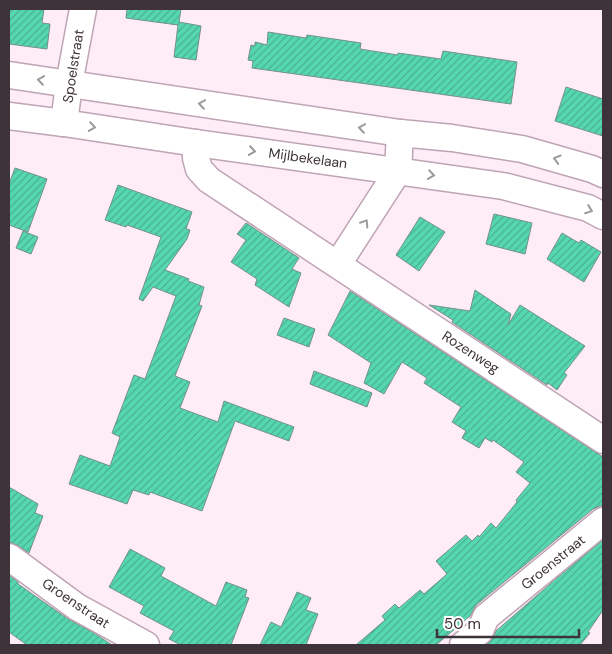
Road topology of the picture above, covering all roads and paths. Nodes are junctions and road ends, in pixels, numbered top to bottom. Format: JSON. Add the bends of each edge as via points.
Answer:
{"nodes":[{"id":1,"x":83,"y":9,"type":"edge"},
{"id":2,"x":9,"y":75,"type":"edge"},
{"id":3,"x":69,"y":84,"type":"junction"},
{"id":4,"x":9,"y":116,"type":"edge"},
{"id":5,"x":64,"y":123,"type":"junction"},
{"id":6,"x":400,"y":133,"type":"junction"},
{"id":7,"x":196,"y":143,"type":"junction"},
{"id":8,"x":398,"y":171,"type":"junction"},
{"id":9,"x":603,"y":174,"type":"edge"},
{"id":10,"x":603,"y":216,"type":"edge"},
{"id":11,"x":338,"y":264,"type":"junction"},
{"id":12,"x":603,"y":440,"type":"edge"},
{"id":13,"x":603,"y":521,"type":"edge"},
{"id":14,"x":9,"y":557,"type":"edge"},
{"id":15,"x":146,"y":645,"type":"edge"},
{"id":16,"x":463,"y":645,"type":"edge"}],
"edges":[{"from":1,"to":3,"type":"street","name":"Spoelstraat"},
{"from":3,"to":2,"type":"street","one_way":true},
{"from":3,"to":5,"type":"street","name":"Spoelstraat"},
{"from":6,"to":3,"type":"street","one_way":true},
{"from":4,"to":5,"type":"street","name":"Mijlbekelaan"},
{"from":5,"to":7,"type":"street","name":"Mijlbekelaan","one_way":true},
{"from":6,"to":8,"type":"street"},
{"from":9,"to":6,"type":"street","one_way":true,"via":[[522,149]]},
{"from":7,"to":8,"type":"street","name":"Mijlbekelaan","one_way":true},
{"from":7,"to":11,"type":"street","name":"Rozenweg","via":[[199,168],[209,180]]},
{"from":8,"to":10,"type":"street","name":"Mijlbekelaan","one_way":true,"via":[[503,186],[588,208]]},
{"from":11,"to":8,"type":"street","one_way":true},
{"from":11,"to":12,"type":"street","name":"Rozenweg"},
{"from":13,"to":16,"type":"street","name":"Groenstraat","via":[[486,616],[480,631]]},
{"from":14,"to":15,"type":"street","name":"Groenstraat","via":[[77,607]]}]}
